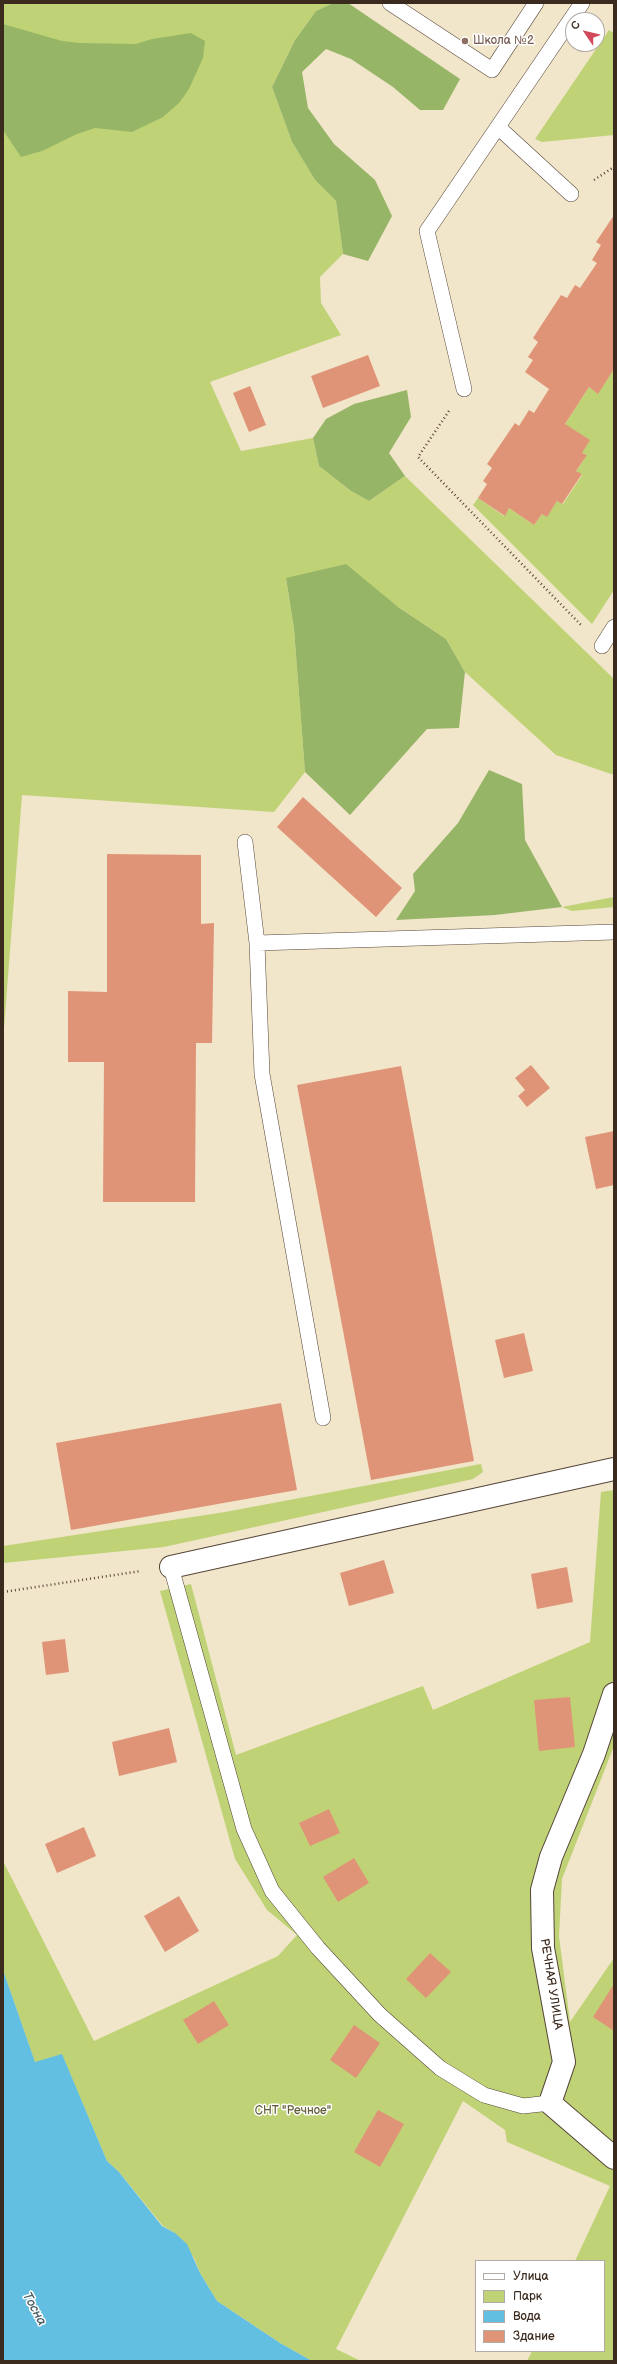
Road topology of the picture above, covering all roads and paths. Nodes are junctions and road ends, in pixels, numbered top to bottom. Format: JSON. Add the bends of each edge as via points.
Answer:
{"nodes":[{"id":1,"x":390,"y":3,"type":"edge"},
{"id":2,"x":536,"y":3,"type":"edge"},
{"id":3,"x":582,"y":3,"type":"edge"},
{"id":4,"x":498,"y":127,"type":"junction"},
{"id":5,"x":571,"y":194,"type":"dead end"},
{"id":6,"x":464,"y":389,"type":"joint"},
{"id":7,"x":614,"y":627,"type":"edge"},
{"id":8,"x":602,"y":646,"type":"joint"},
{"id":9,"x":245,"y":842,"type":"dead end"},
{"id":10,"x":614,"y":932,"type":"edge"},
{"id":11,"x":257,"y":943,"type":"junction"},
{"id":12,"x":323,"y":1418,"type":"dead end"},
{"id":13,"x":614,"y":1469,"type":"edge"},
{"id":14,"x":171,"y":1567,"type":"junction"},
{"id":15,"x":3,"y":1592,"type":"edge"},
{"id":16,"x":614,"y":1694,"type":"edge"},
{"id":17,"x":550,"y":2103,"type":"junction"},
{"id":18,"x":614,"y":2158,"type":"edge"}],
"edges":[{"from":1,"to":2,"type":"lane","via":[[492,70]]},
{"from":3,"to":4,"type":"lane"},
{"from":4,"to":5,"type":"lane"},
{"from":4,"to":6,"type":"lane","via":[[427,231]]},
{"from":6,"to":8,"type":"path","via":[[418,457]]},
{"from":7,"to":8,"type":"lane"},
{"from":9,"to":11,"type":"lane"},
{"from":10,"to":11,"type":"lane"},
{"from":11,"to":12,"type":"lane","via":[[262,1074]]},
{"from":13,"to":14,"type":"street"},
{"from":14,"to":15,"type":"path"},
{"from":14,"to":17,"type":"lane","via":[[244,1829],[272,1891],[318,1948],[380,2015],[440,2068],[484,2095],[523,2106]]},
{"from":16,"to":17,"type":"street","name":"РЕЧНАЯ УЛИЦА","via":[[594,1754],[550,1857],[542,1890],[543,1948],[564,2062]]},
{"from":17,"to":18,"type":"street"}]}
